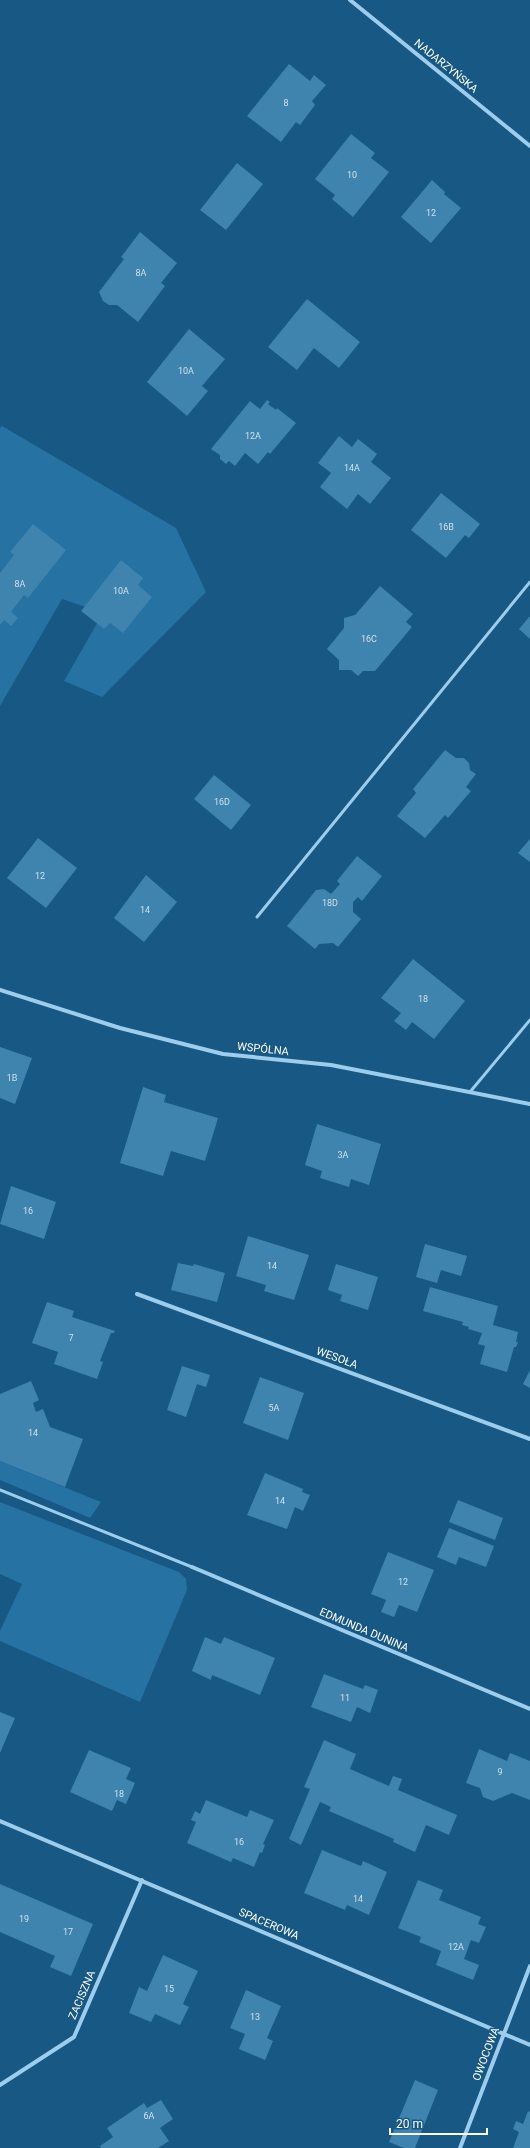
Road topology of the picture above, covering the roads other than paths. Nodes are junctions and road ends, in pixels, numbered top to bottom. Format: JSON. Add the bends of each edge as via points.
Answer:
{"nodes":[{"id":1,"x":350,"y":0,"type":"edge"},
{"id":2,"x":530,"y":146,"type":"edge"},
{"id":3,"x":530,"y":582,"type":"edge"},
{"id":4,"x":257,"y":917,"type":"dead end"},
{"id":5,"x":0,"y":990,"type":"edge"},
{"id":6,"x":530,"y":1020,"type":"edge"},
{"id":7,"x":470,"y":1092,"type":"junction"},
{"id":8,"x":530,"y":1104,"type":"edge"},
{"id":9,"x":137,"y":1294,"type":"dead end"},
{"id":10,"x":530,"y":1439,"type":"edge"},
{"id":11,"x":0,"y":1490,"type":"edge"},
{"id":12,"x":192,"y":1567,"type":"joint"},
{"id":13,"x":530,"y":1709,"type":"edge"},
{"id":14,"x":0,"y":1821,"type":"edge"},
{"id":15,"x":142,"y":1880,"type":"junction"},
{"id":16,"x":530,"y":1966,"type":"edge"},
{"id":17,"x":503,"y":2033,"type":"junction"},
{"id":18,"x":530,"y":2045,"type":"edge"},
{"id":19,"x":0,"y":2084,"type":"edge"},
{"id":20,"x":460,"y":2148,"type":"edge"}],
"edges":[{"from":1,"to":2,"type":"street","name":"NADARZYŃSKA"},
{"from":3,"to":4,"type":"lane"},
{"from":5,"to":7,"type":"street","name":"WSPÓLNA","via":[[120,1028],[222,1054],[330,1065]]},
{"from":6,"to":7,"type":"lane"},
{"from":7,"to":8,"type":"street","name":"WSPÓLNA"},
{"from":9,"to":10,"type":"street","name":"WESOŁA"},
{"from":11,"to":12,"type":"lane"},
{"from":12,"to":13,"type":"street","name":"EDMUNDA DUNINA"},
{"from":14,"to":15,"type":"street","name":"SPACEROWA"},
{"from":15,"to":17,"type":"street","name":"SPACEROWA"},
{"from":15,"to":19,"type":"street","name":"ZACISZNA","via":[[74,2037]]},
{"from":16,"to":17,"type":"street","name":"OWOCOWA"},
{"from":17,"to":18,"type":"street","name":"SPACEROWA"},
{"from":17,"to":20,"type":"street","name":"OWOCOWA"}]}
